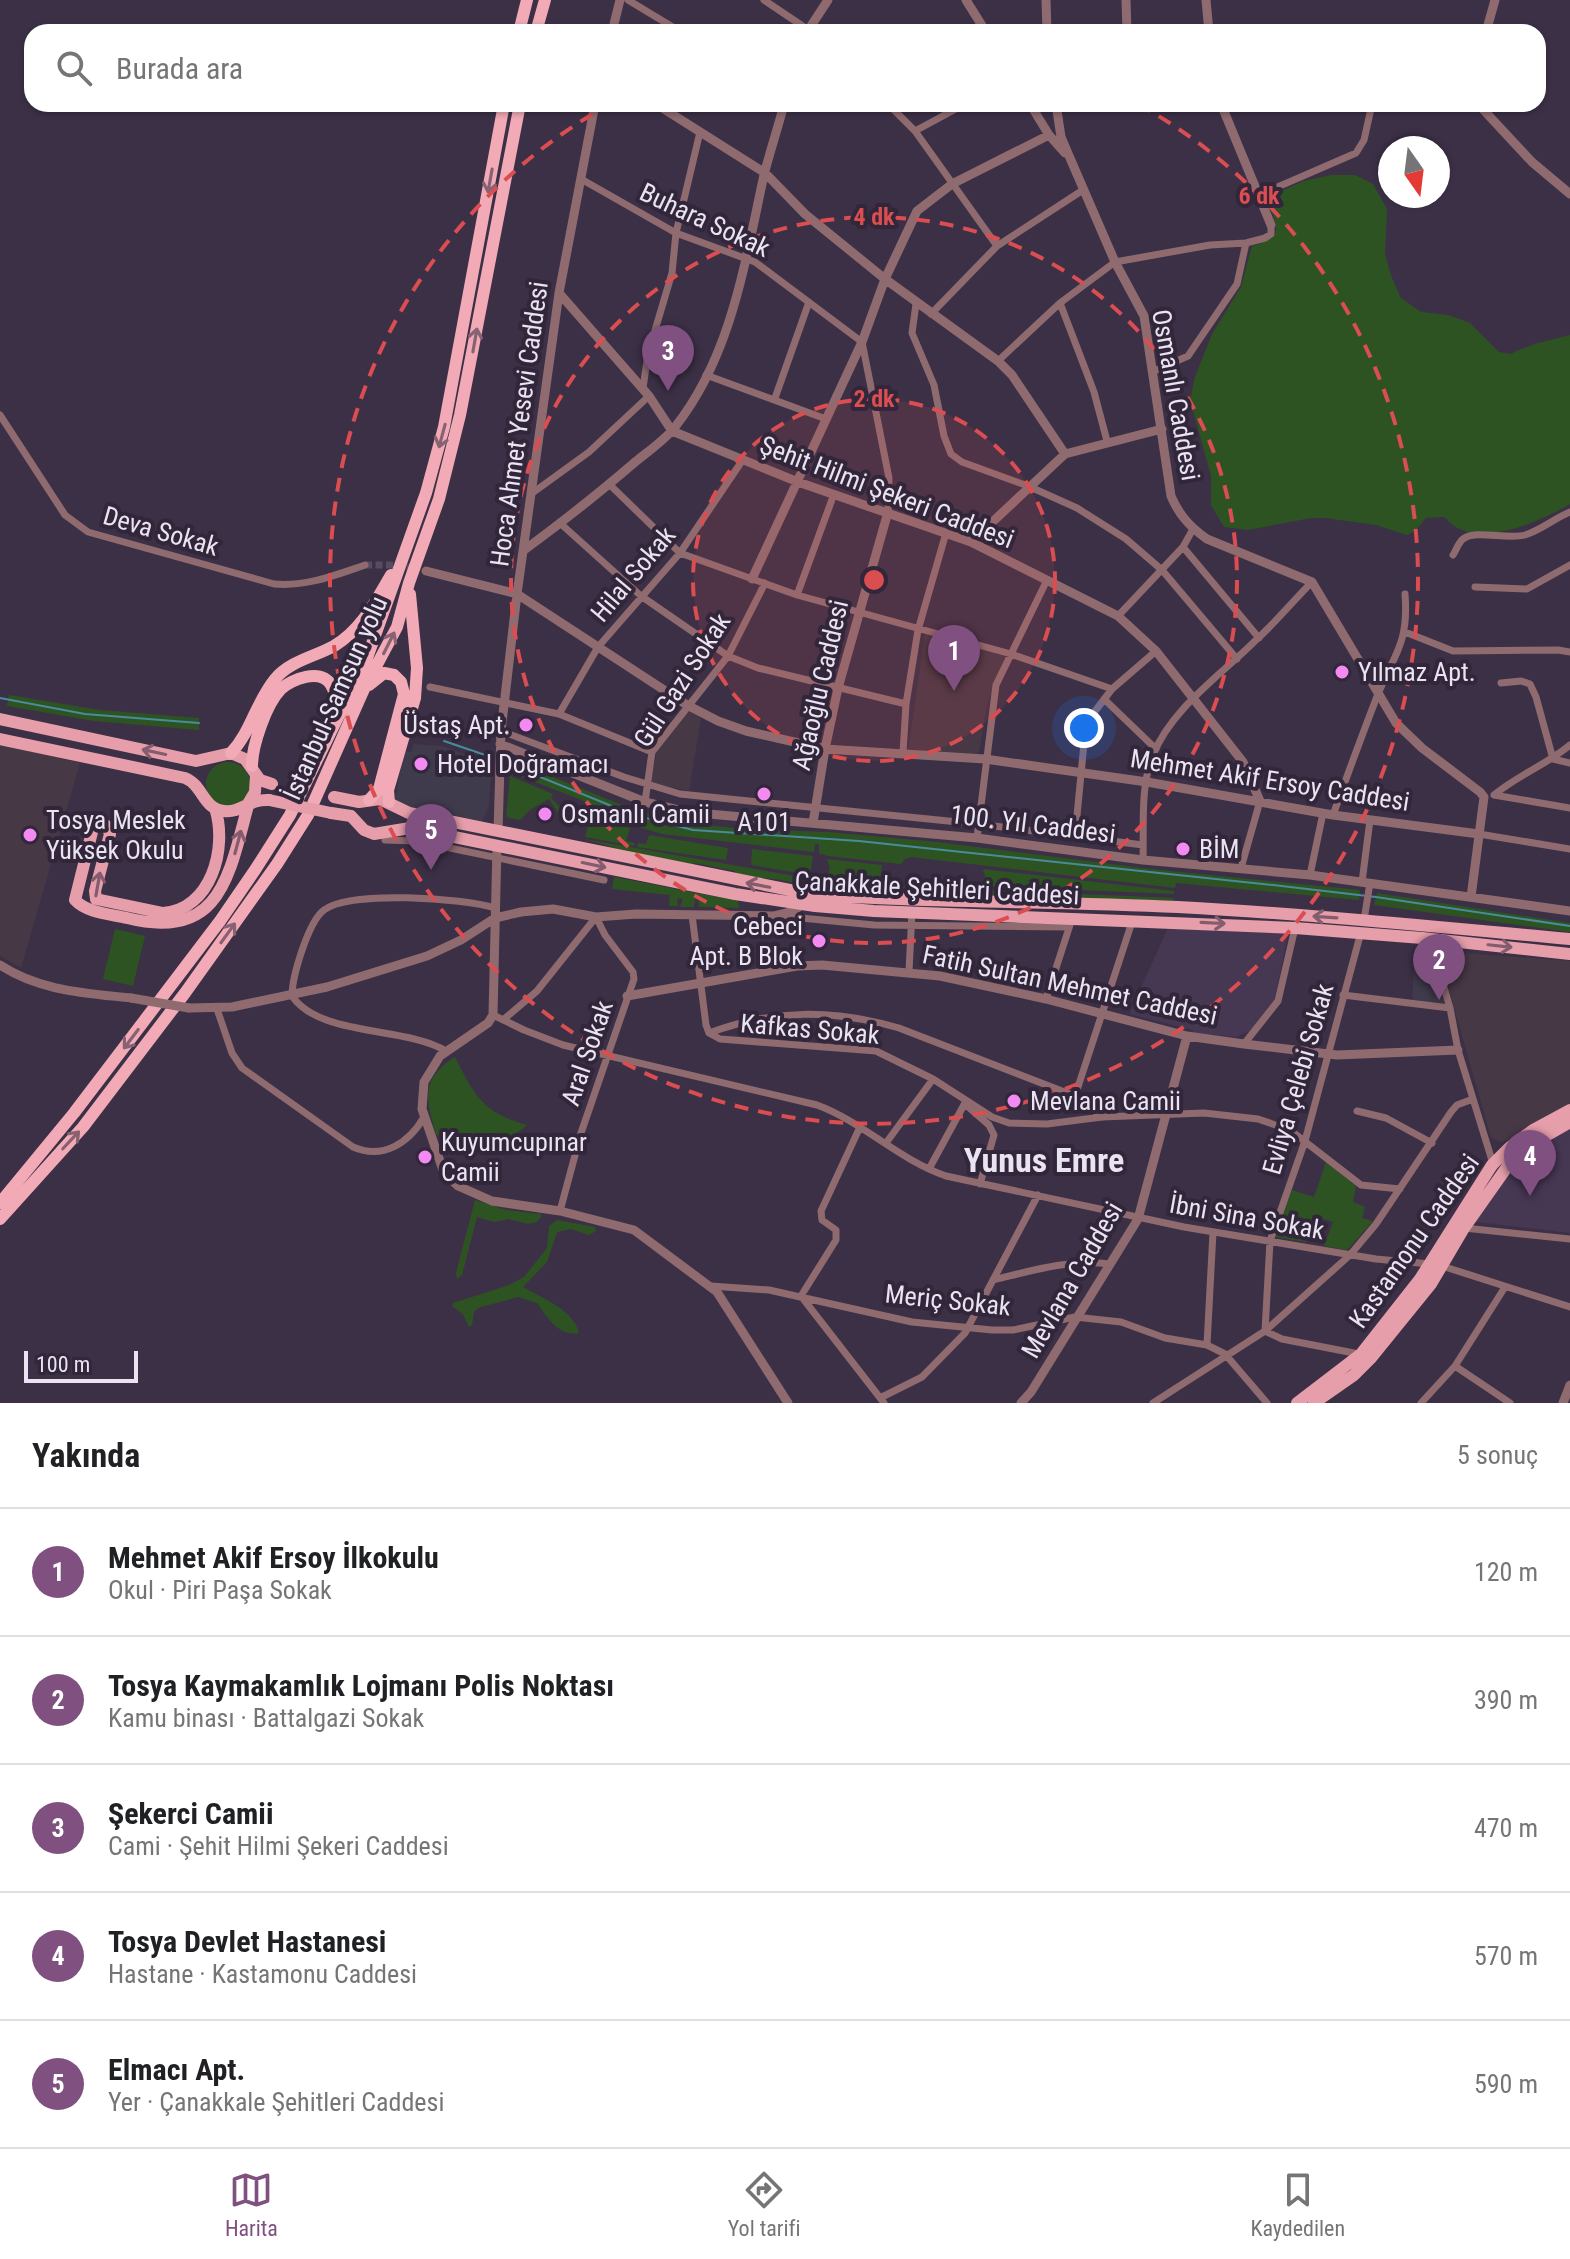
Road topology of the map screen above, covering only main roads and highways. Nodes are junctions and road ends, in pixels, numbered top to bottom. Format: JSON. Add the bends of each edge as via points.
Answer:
{"nodes":[{"id":1,"x":527,"y":0,"type":"edge"},
{"id":2,"x":545,"y":0,"type":"edge"},
{"id":3,"x":521,"y":24,"type":"edge"},
{"id":4,"x":538,"y":24,"type":"edge"},
{"id":5,"x":503,"y":112,"type":"edge"},
{"id":6,"x":518,"y":112,"type":"edge"},
{"id":7,"x":405,"y":551,"type":"junction"},
{"id":8,"x":409,"y":583,"type":"junction"},
{"id":9,"x":364,"y":689,"type":"junction"},
{"id":10,"x":0,"y":719,"type":"edge"},
{"id":11,"x":335,"y":724,"type":"junction"},
{"id":12,"x":0,"y":739,"type":"edge"},
{"id":13,"x":231,"y":753,"type":"junction"},
{"id":14,"x":210,"y":760,"type":"junction"},
{"id":15,"x":254,"y":770,"type":"junction"},
{"id":16,"x":272,"y":784,"type":"dead end"},
{"id":17,"x":198,"y":787,"type":"junction"},
{"id":18,"x":334,"y":797,"type":"dead end"},
{"id":19,"x":369,"y":800,"type":"junction"},
{"id":20,"x":249,"y":802,"type":"junction"},
{"id":21,"x":389,"y":802,"type":"junction"},
{"id":22,"x":215,"y":808,"type":"junction"},
{"id":23,"x":361,"y":826,"type":"junction"},
{"id":24,"x":384,"y":837,"type":"junction"},
{"id":25,"x":497,"y":845,"type":"junction"},
{"id":26,"x":811,"y":902,"type":"junction"},
{"id":27,"x":1176,"y":907,"type":"junction"},
{"id":28,"x":1176,"y":922,"type":"junction"},
{"id":29,"x":1362,"y":926,"type":"junction"},
{"id":30,"x":1427,"y":933,"type":"junction"},
{"id":31,"x":1570,"y":939,"type":"edge"},
{"id":32,"x":1570,"y":954,"type":"edge"},
{"id":33,"x":1570,"y":1110,"type":"edge"},
{"id":34,"x":1570,"y":1122,"type":"edge"},
{"id":35,"x":1496,"y":1170,"type":"junction"},
{"id":36,"x":0,"y":1203,"type":"edge"},
{"id":37,"x":0,"y":1219,"type":"edge"},
{"id":38,"x":1436,"y":1265,"type":"junction"},
{"id":39,"x":1297,"y":1403,"type":"edge"},
{"id":40,"x":1314,"y":1403,"type":"edge"}],
"edges":[{"from":1,"to":3,"type":"highway"},
{"from":2,"to":4,"type":"highway"},
{"from":5,"to":7,"type":"highway","name":"İstanbul-Samsun yolu","one_way":true,"via":[[451,397]]},
{"from":8,"to":6,"type":"highway","name":"İstanbul-Samsun yolu","one_way":true,"via":[[439,499],[460,415]]},
{"from":7,"to":11,"type":"highway","name":"İstanbul-Samsun yolu","via":[[367,658]]},
{"from":7,"to":13,"type":"highway","via":[[360,626],[276,677]]},
{"from":9,"to":8,"type":"highway","name":"İstanbul-Samsun yolu","one_way":true,"via":[[397,627]]},
{"from":8,"to":21,"type":"highway","via":[[415,698]]},
{"from":9,"to":19,"type":"highway","via":[[384,673],[401,682],[404,694],[379,789]]},
{"from":37,"to":9,"type":"highway","name":"İstanbul-Samsun yolu","one_way":true,"via":[[83,1127],[277,864],[308,815]]},
{"from":14,"to":10,"type":"main road","one_way":true},
{"from":11,"to":15,"type":"highway","via":[[336,701],[326,679],[292,680],[278,691],[267,713],[252,750]]},
{"from":11,"to":36,"type":"highway","name":"İstanbul-Samsun yolu","one_way":true,"via":[[290,815],[229,908]]},
{"from":12,"to":17,"type":"main road","via":[[185,778]]},
{"from":13,"to":14,"type":"main road"},
{"from":13,"to":15,"type":"main road"},
{"from":14,"to":17,"type":"main road"},
{"from":15,"to":16,"type":"main road","via":[[260,780]]},
{"from":15,"to":20,"type":"main road","via":[[255,792]]},
{"from":17,"to":22,"type":"main road"},
{"from":18,"to":19,"type":"main road","name":"Çanakkale Şehitleri Caddesi"},
{"from":19,"to":21,"type":"main road","name":"Çanakkale Şehitleri Caddesi"},
{"from":19,"to":23,"type":"main road","via":[[359,811]]},
{"from":20,"to":22,"type":"main road","via":[[233,811]]},
{"from":22,"to":20,"type":"main road","one_way":true,"via":[[215,861],[194,903],[163,913],[96,899],[110,834],[101,823],[93,828],[75,900],[155,924],[177,923],[199,913],[229,874]]},
{"from":20,"to":23,"type":"main road","name":"Çanakkale Şehitleri Caddesi","bridge":true,"via":[[269,800],[351,816]]},
{"from":21,"to":24,"type":"main road","via":[[391,819]]},
{"from":21,"to":25,"type":"main road","name":"Çanakkale Şehitleri Caddesi"},
{"from":23,"to":24,"type":"main road","name":"Çanakkale Şehitleri Caddesi"},
{"from":24,"to":25,"type":"main road","name":"Çanakkale Şehitleri Caddesi","via":[[410,828]]},
{"from":26,"to":25,"type":"main road","name":"Çanakkale Şehitleri Caddesi","one_way":true},
{"from":25,"to":26,"type":"main road","name":"Çanakkale Şehitleri Caddesi","one_way":true,"via":[[558,864]]},
{"from":26,"to":27,"type":"main road","name":"Çanakkale Şehitleri Caddesi"},
{"from":26,"to":28,"type":"main road","name":"Çanakkale Şehitleri Caddesi","via":[[912,919]]},
{"from":27,"to":28,"type":"main road"},
{"from":29,"to":27,"type":"main road","name":"Çanakkale Şehitleri Caddesi","one_way":true},
{"from":28,"to":29,"type":"main road","name":"Çanakkale Şehitleri Caddesi","one_way":true},
{"from":29,"to":30,"type":"main road","name":"Çanakkale Şehitleri Caddesi"},
{"from":30,"to":31,"type":"main road","name":"Çanakkale Şehitleri Caddesi"},
{"from":30,"to":32,"type":"main road","name":"Çanakkale Şehitleri Caddesi","one_way":true},
{"from":33,"to":35,"type":"main road","name":"Kastamonu Caddesi","via":[[1520,1139]]},
{"from":34,"to":35,"type":"main road","name":"Kastamonu Caddesi"},
{"from":35,"to":38,"type":"main road","name":"Kastamonu Caddesi"},
{"from":35,"to":38,"type":"main road","name":"Kastamonu Caddesi"},
{"from":38,"to":39,"type":"main road","name":"Kastamonu Caddesi","via":[[1361,1354]]},
{"from":38,"to":40,"type":"main road","name":"Kastamonu Caddesi","via":[[1431,1284],[1363,1367]]}]}
